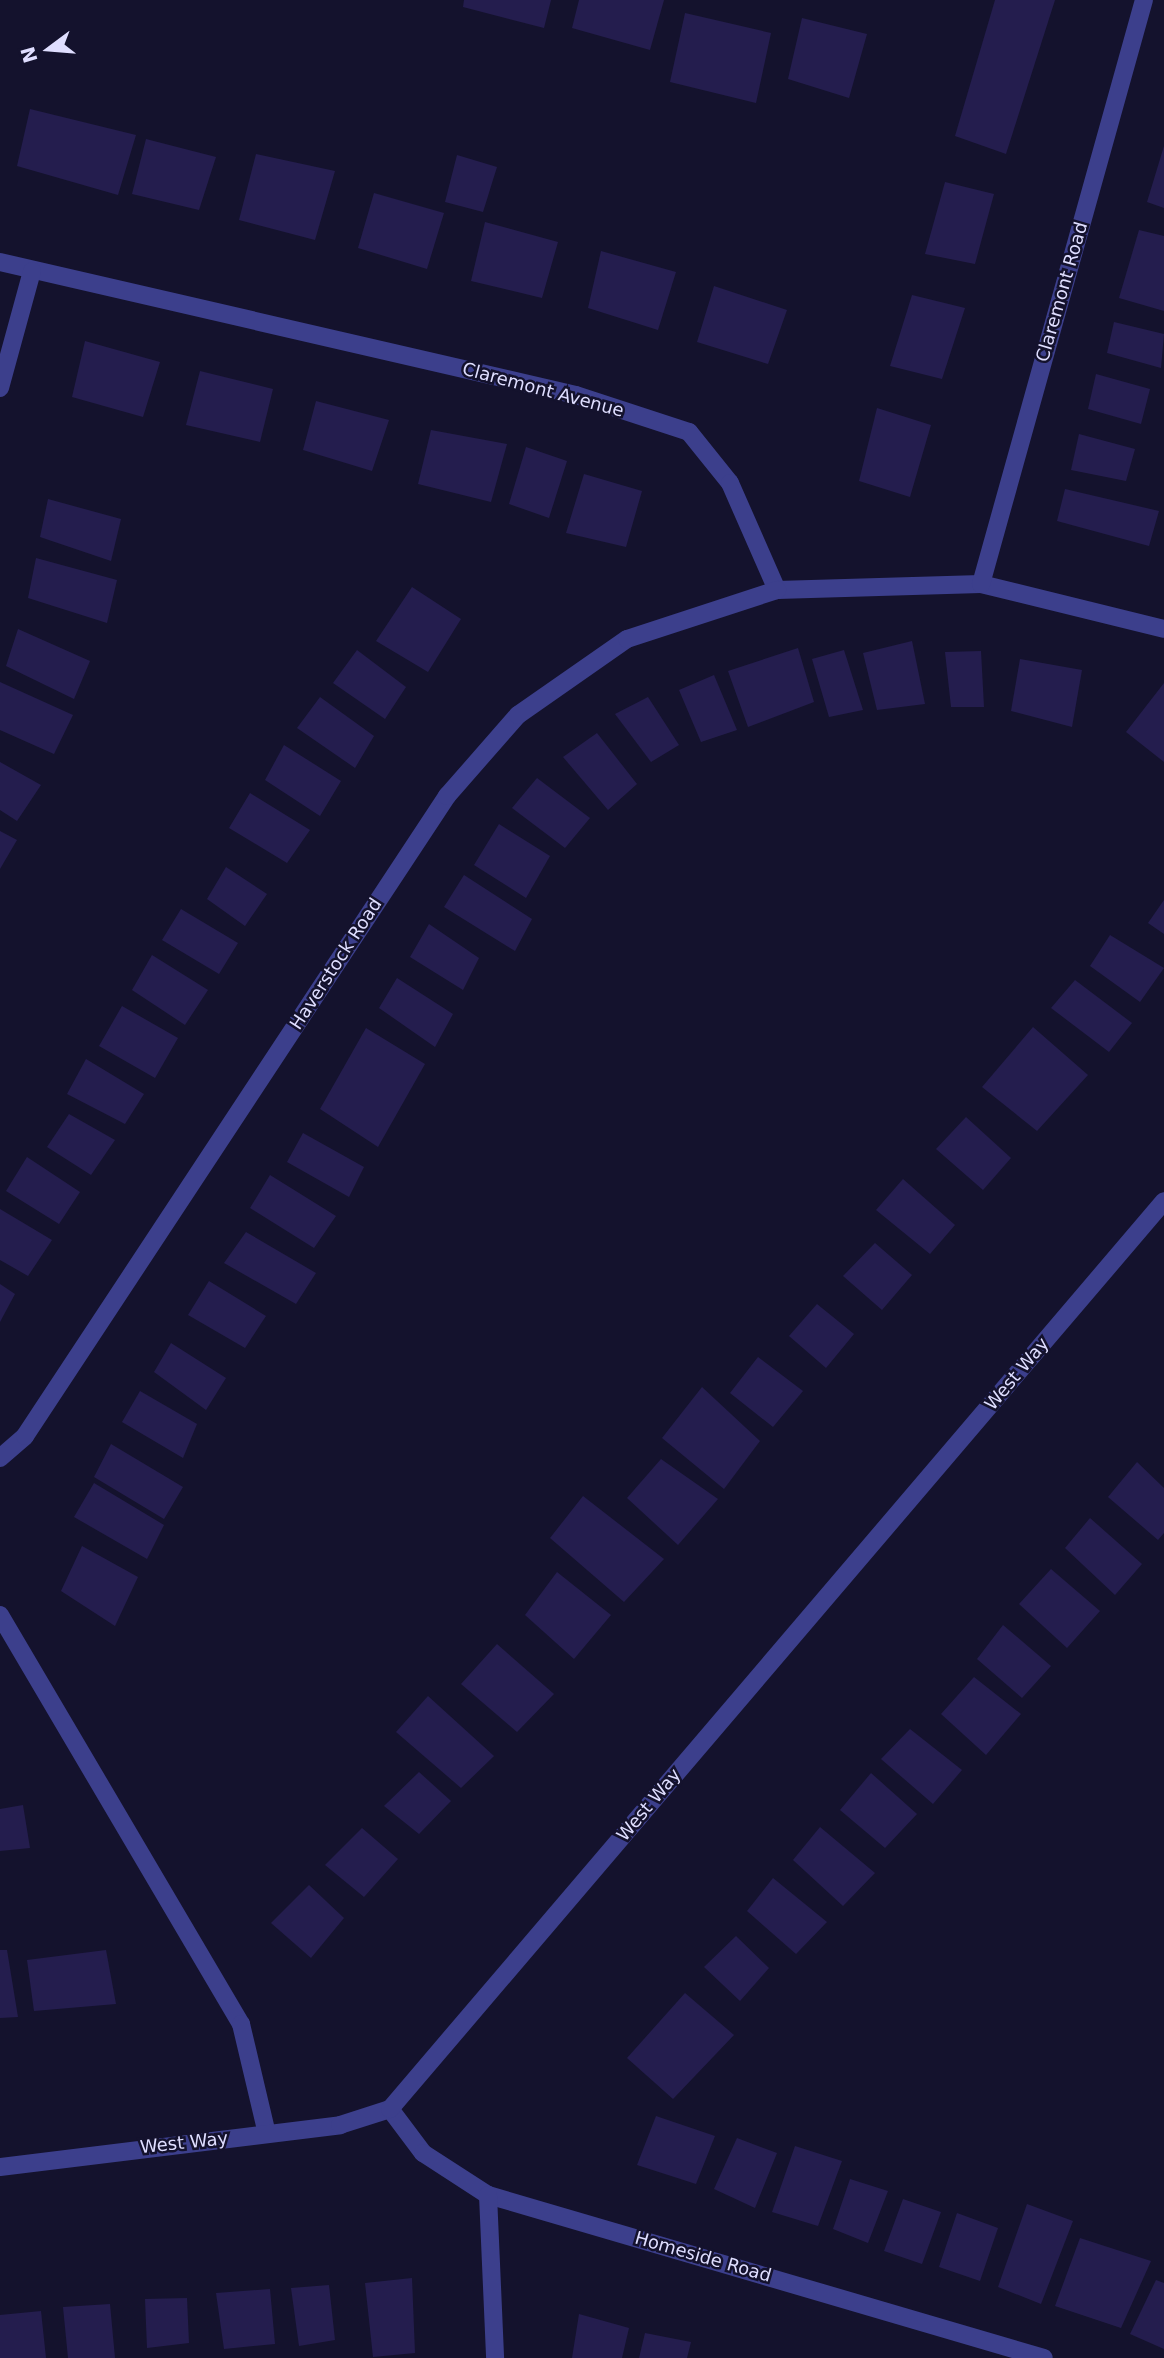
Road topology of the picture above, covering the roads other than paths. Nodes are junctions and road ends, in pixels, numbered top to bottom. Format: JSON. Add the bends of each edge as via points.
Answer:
{"nodes":[{"id":1,"x":1143,"y":0,"type":"edge"},
{"id":2,"x":0,"y":262,"type":"edge"},
{"id":3,"x":33,"y":271,"type":"junction"},
{"id":4,"x":0,"y":387,"type":"edge"},
{"id":5,"x":981,"y":584,"type":"junction"},
{"id":6,"x":777,"y":590,"type":"junction"},
{"id":7,"x":1164,"y":629,"type":"edge"},
{"id":8,"x":1164,"y":1201,"type":"edge"},
{"id":9,"x":0,"y":1458,"type":"edge"},
{"id":10,"x":0,"y":1615,"type":"edge"},
{"id":11,"x":390,"y":2109,"type":"junction"},
{"id":12,"x":267,"y":2134,"type":"junction"},
{"id":13,"x":0,"y":2167,"type":"edge"},
{"id":14,"x":488,"y":2195,"type":"junction"},
{"id":15,"x":495,"y":2358,"type":"edge"},
{"id":16,"x":1044,"y":2358,"type":"edge"}],
"edges":[{"from":1,"to":5,"type":"street","name":"Claremont Road"},
{"from":2,"to":3,"type":"street","name":"Claremont Avenue"},
{"from":3,"to":4,"type":"street"},
{"from":3,"to":6,"type":"street","name":"Claremont Avenue","via":[[576,395],[689,432],[730,482]]},
{"from":5,"to":6,"type":"street"},
{"from":5,"to":7,"type":"street"},
{"from":6,"to":9,"type":"street","name":"Haverstock Road","via":[[627,639],[517,715],[447,796],[25,1436]]},
{"from":8,"to":11,"type":"street","name":"West Way"},
{"from":10,"to":12,"type":"street","via":[[241,2024]]},
{"from":11,"to":12,"type":"street","name":"West Way","via":[[340,2125]]},
{"from":11,"to":14,"type":"street","name":"Homeside Road","via":[[423,2153]]},
{"from":12,"to":13,"type":"street","name":"West Way"},
{"from":14,"to":15,"type":"street"},
{"from":14,"to":16,"type":"street","name":"Homeside Road"}]}
